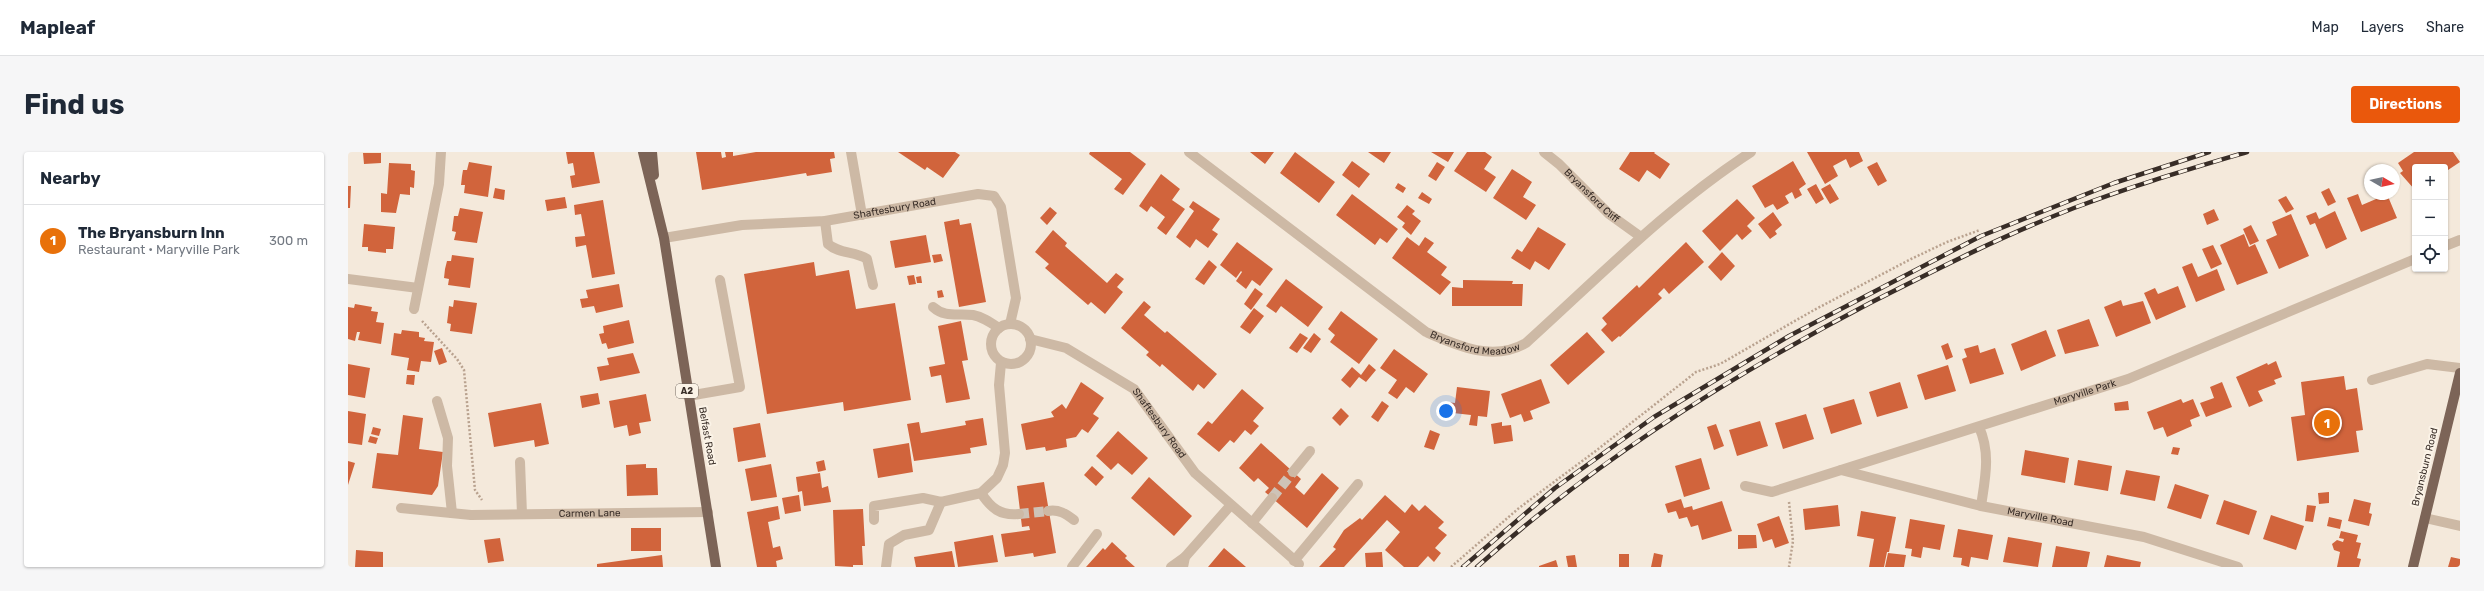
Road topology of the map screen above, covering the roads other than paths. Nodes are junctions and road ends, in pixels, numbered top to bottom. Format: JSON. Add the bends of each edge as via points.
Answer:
{"nodes":[{"id":1,"x":441,"y":152,"type":"edge"},
{"id":2,"x":643,"y":152,"type":"edge"},
{"id":3,"x":652,"y":152,"type":"edge"},
{"id":4,"x":851,"y":152,"type":"edge"},
{"id":5,"x":1189,"y":152,"type":"edge"},
{"id":6,"x":1544,"y":152,"type":"edge"},
{"id":7,"x":1751,"y":152,"type":"edge"},
{"id":8,"x":659,"y":215,"type":"junction"},
{"id":9,"x":862,"y":215,"type":"junction"},
{"id":10,"x":825,"y":222,"type":"junction"},
{"id":11,"x":1641,"y":237,"type":"junction"},
{"id":12,"x":664,"y":238,"type":"junction"},
{"id":13,"x":2460,"y":240,"type":"edge"},
{"id":14,"x":2448,"y":245,"type":"edge"},
{"id":15,"x":2412,"y":259,"type":"edge"},
{"id":16,"x":348,"y":279,"type":"edge"},
{"id":17,"x":720,"y":280,"type":"dead end"},
{"id":18,"x":873,"y":285,"type":"dead end"},
{"id":19,"x":418,"y":288,"type":"junction"},
{"id":20,"x":933,"y":307,"type":"dead end"},
{"id":21,"x":414,"y":309,"type":"road end"},
{"id":22,"x":1010,"y":324,"type":"junction"},
{"id":23,"x":999,"y":328,"type":"junction"},
{"id":24,"x":1030,"y":339,"type":"junction"},
{"id":25,"x":1002,"y":363,"type":"junction"},
{"id":26,"x":2460,"y":368,"type":"edge"},
{"id":27,"x":2460,"y":373,"type":"edge"},
{"id":28,"x":2372,"y":380,"type":"dead end"},
{"id":29,"x":688,"y":396,"type":"junction"},
{"id":30,"x":437,"y":401,"type":"dead end"},
{"id":31,"x":1979,"y":427,"type":"junction"},
{"id":32,"x":1310,"y":451,"type":"dead end"},
{"id":33,"x":520,"y":462,"type":"dead end"},
{"id":34,"x":1841,"y":470,"type":"junction"},
{"id":35,"x":1293,"y":472,"type":"tunnel mouth"},
{"id":36,"x":1358,"y":484,"type":"dead end"},
{"id":37,"x":1745,"y":486,"type":"dead end"},
{"id":38,"x":981,"y":493,"type":"junction"},
{"id":39,"x":1272,"y":498,"type":"tunnel mouth"},
{"id":40,"x":941,"y":502,"type":"junction"},
{"id":41,"x":1230,"y":506,"type":"junction"},
{"id":42,"x":1981,"y":506,"type":"junction"},
{"id":43,"x":401,"y":508,"type":"dead end"},
{"id":44,"x":1048,"y":511,"type":"tunnel mouth"},
{"id":45,"x":708,"y":512,"type":"junction"},
{"id":46,"x":452,"y":513,"type":"junction"},
{"id":47,"x":522,"y":514,"type":"junction"},
{"id":48,"x":1019,"y":514,"type":"tunnel mouth"},
{"id":49,"x":2425,"y":518,"type":"junction"},
{"id":50,"x":874,"y":520,"type":"dead end"},
{"id":51,"x":1074,"y":520,"type":"dead end"},
{"id":52,"x":1252,"y":524,"type":"junction"},
{"id":53,"x":2460,"y":526,"type":"edge"},
{"id":54,"x":1097,"y":534,"type":"dead end"},
{"id":55,"x":1184,"y":562,"type":"edge"},
{"id":56,"x":716,"y":567,"type":"edge"},
{"id":57,"x":886,"y":567,"type":"edge"},
{"id":58,"x":1072,"y":567,"type":"edge"},
{"id":59,"x":1171,"y":567,"type":"edge"},
{"id":60,"x":2238,"y":567,"type":"edge"},
{"id":61,"x":2413,"y":567,"type":"edge"}],
"edges":[{"from":1,"to":19,"type":"street","via":[[439,184]]},
{"from":2,"to":8,"type":"main road","name":"Belfast Road","number":"A2"},
{"from":3,"to":8,"type":"main road","name":"Belfast Road","number":"A2"},
{"from":4,"to":9,"type":"street"},
{"from":5,"to":11,"type":"street","name":"Bryansford Meadow","via":[[1426,332],[1471,349],[1494,353],[1514,350],[1526,343]]},
{"from":6,"to":11,"type":"street","name":"Bryansford Cliff","via":[[1609,214]]},
{"from":7,"to":11,"type":"street","name":"Bryansford Meadow","via":[[1711,178]]},
{"from":8,"to":12,"type":"main road","name":"Belfast Road","number":"A2"},
{"from":9,"to":10,"type":"street","name":"Shaftesbury Road"},
{"from":9,"to":22,"type":"street","name":"Shaftesbury Road","via":[[978,194],[994,196],[1001,207],[1016,298]]},
{"from":10,"to":12,"type":"street","name":"Shaftesbury Road","via":[[742,225]]},
{"from":10,"to":18,"type":"street","via":[[828,244],[840,251],[867,259]]},
{"from":12,"to":29,"type":"main road","name":"Belfast Road","number":"A2"},
{"from":13,"to":14,"type":"street"},
{"from":15,"to":31,"type":"street","name":"Maryville Park","via":[[2128,379]]},
{"from":16,"to":19,"type":"street"},
{"from":17,"to":29,"type":"street","via":[[740,387]]},
{"from":19,"to":21,"type":"street"},
{"from":20,"to":23,"type":"street","via":[[941,313],[985,318]]},
{"from":22,"to":23,"type":"street"},
{"from":22,"to":24,"type":"street","via":[[1024,329]]},
{"from":23,"to":25,"type":"street","via":[[990,343],[996,359]]},
{"from":24,"to":25,"type":"street","via":[[1031,346],[1025,359],[1015,365]]},
{"from":24,"to":41,"type":"street","name":"Shaftesbury Road","via":[[1066,348],[1134,389],[1195,473]]},
{"from":25,"to":38,"type":"street","via":[[999,385],[1004,465],[997,478]]},
{"from":26,"to":28,"type":"street","via":[[2427,364]]},
{"from":27,"to":49,"type":"main road","name":"Bryansburn Road"},
{"from":29,"to":45,"type":"main road","name":"Belfast Road","number":"A2"},
{"from":30,"to":46,"type":"street","via":[[448,438],[446,466]]},
{"from":31,"to":34,"type":"street","name":"Maryville Park"},
{"from":31,"to":42,"type":"street","via":[[1984,439],[1987,468]]},
{"from":32,"to":35,"type":"street"},
{"from":33,"to":47,"type":"street"},
{"from":34,"to":37,"type":"street","name":"Maryville Park","via":[[1772,492]]},
{"from":34,"to":42,"type":"street","name":"Maryville Road"},
{"from":36,"to":52,"type":"street","name":"Shaftesbury Road","via":[[1296,562]]},
{"from":38,"to":40,"type":"street"},
{"from":38,"to":48,"type":"street","via":[[995,510],[1006,514]]},
{"from":39,"to":52,"type":"street"},
{"from":40,"to":50,"type":"street","via":[[923,498],[874,506]]},
{"from":40,"to":57,"type":"street","via":[[929,530],[904,535],[889,544]]},
{"from":41,"to":52,"type":"street","name":"Shaftesbury Road"},
{"from":41,"to":55,"type":"street"},
{"from":42,"to":60,"type":"street","name":"Maryville Road","via":[[2144,537]]},
{"from":43,"to":46,"type":"street","name":"Carmen Lane"},
{"from":44,"to":51,"type":"street","via":[[1056,510]]},
{"from":45,"to":47,"type":"street","name":"Carmen Lane"},
{"from":45,"to":56,"type":"main road","name":"Belfast Road","number":"A2"},
{"from":46,"to":47,"type":"street","name":"Carmen Lane"},
{"from":49,"to":53,"type":"street"},
{"from":49,"to":61,"type":"main road","name":"Bryansburn Road"},
{"from":54,"to":58,"type":"street"},
{"from":55,"to":59,"type":"street"}]}
